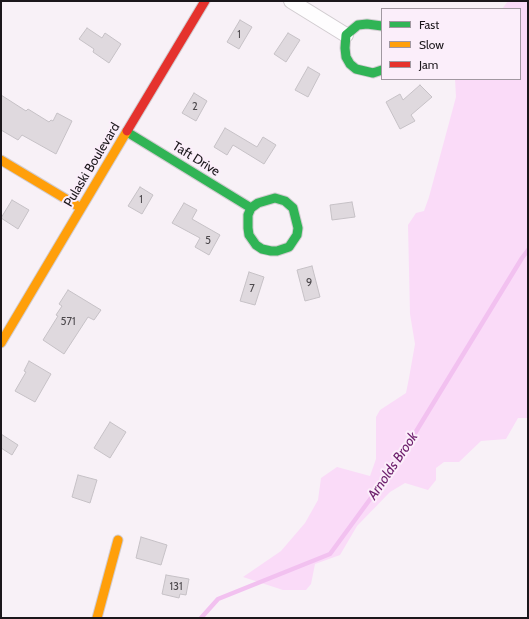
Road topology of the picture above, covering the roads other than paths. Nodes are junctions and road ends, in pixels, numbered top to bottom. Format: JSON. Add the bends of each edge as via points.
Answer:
{"nodes":[{"id":1,"x":205,"y":1,"type":"edge"},
{"id":2,"x":291,"y":1,"type":"edge"},
{"id":3,"x":381,"y":26,"type":"edge"},
{"id":4,"x":346,"y":35,"type":"junction"},
{"id":5,"x":381,"y":70,"type":"edge"},
{"id":6,"x":127,"y":132,"type":"junction"},
{"id":7,"x":1,"y":160,"type":"edge"},
{"id":8,"x":81,"y":208,"type":"junction"},
{"id":9,"x":251,"y":208,"type":"junction"},
{"id":10,"x":1,"y":343,"type":"edge"},
{"id":11,"x":118,"y":540,"type":"dead end"},
{"id":12,"x":97,"y":618,"type":"edge"}],
"edges":[{"from":1,"to":6,"type":"street","name":"Pulaski Boulevard"},
{"from":2,"to":4,"type":"street"},
{"from":3,"to":4,"type":"street","via":[[358,25]]},
{"from":4,"to":5,"type":"street","via":[[344,48],[350,64],[366,72]]},
{"from":6,"to":8,"type":"street","name":"Pulaski Boulevard"},
{"from":6,"to":9,"type":"street","name":"Taft Drive"},
{"from":7,"to":8,"type":"street"},
{"from":8,"to":10,"type":"street","name":"Pulaski Boulevard"},
{"from":9,"to":9,"type":"street","via":[[248,228],[249,235],[256,245],[270,251],[289,247],[297,235],[298,228],[293,208],[285,201],[275,198]]},
{"from":11,"to":12,"type":"street"}]}
